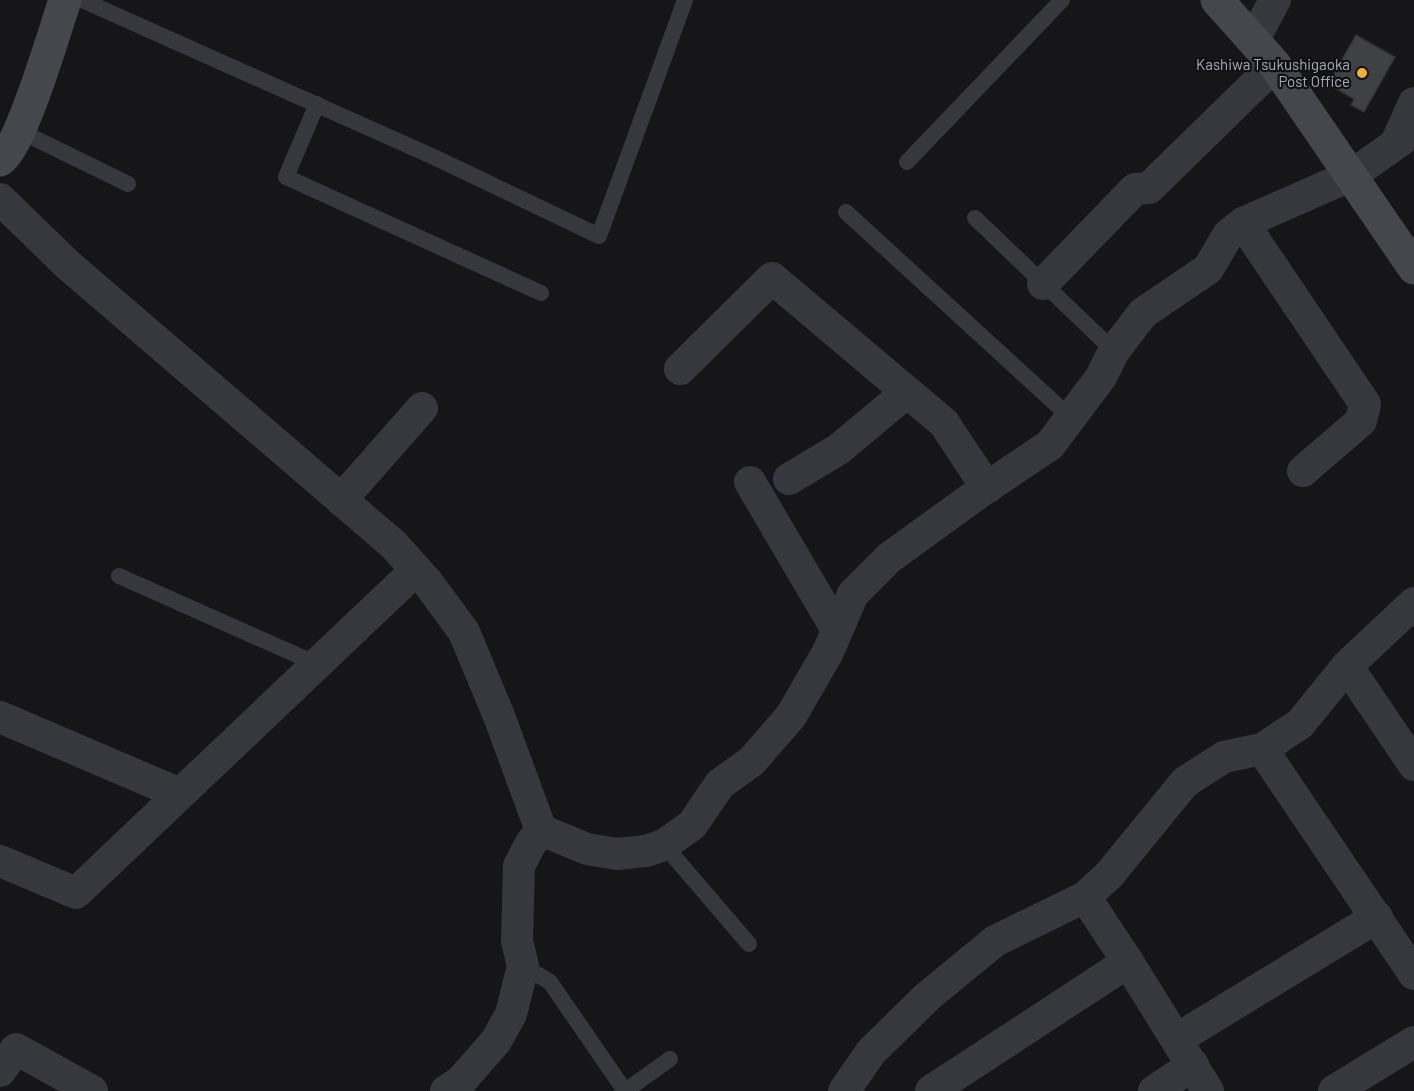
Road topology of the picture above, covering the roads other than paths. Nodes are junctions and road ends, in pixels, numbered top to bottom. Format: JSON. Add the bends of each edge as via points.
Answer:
{"nodes":[{"id":1,"x":65,"y":0,"type":"edge"},
{"id":2,"x":82,"y":0,"type":"edge"},
{"id":3,"x":685,"y":0,"type":"edge"},
{"id":4,"x":1062,"y":0,"type":"edge"},
{"id":5,"x":1217,"y":0,"type":"edge"},
{"id":6,"x":1275,"y":0,"type":"edge"},
{"id":7,"x":1254,"y":39,"type":"junction"},
{"id":8,"x":1275,"y":65,"type":"junction"},
{"id":9,"x":1414,"y":103,"type":"edge"},
{"id":10,"x":317,"y":104,"type":"junction"},
{"id":11,"x":20,"y":131,"type":"junction"},
{"id":12,"x":1405,"y":137,"type":"edge"},
{"id":13,"x":0,"y":160,"type":"edge"},
{"id":14,"x":907,"y":162,"type":"dead end"},
{"id":15,"x":1352,"y":175,"type":"junction"},
{"id":16,"x":128,"y":184,"type":"dead end"},
{"id":17,"x":0,"y":199,"type":"edge"},
{"id":18,"x":846,"y":212,"type":"dead end"},
{"id":19,"x":975,"y":218,"type":"dead end"},
{"id":20,"x":1243,"y":223,"type":"junction"},
{"id":21,"x":1414,"y":268,"type":"edge"},
{"id":22,"x":1043,"y":284,"type":"junction"},
{"id":23,"x":541,"y":293,"type":"dead end"},
{"id":24,"x":1114,"y":351,"type":"junction"},
{"id":25,"x":680,"y":369,"type":"dead end"},
{"id":26,"x":907,"y":392,"type":"junction"},
{"id":27,"x":422,"y":408,"type":"dead end"},
{"id":28,"x":1070,"y":417,"type":"junction"},
{"id":29,"x":1303,"y":471,"type":"dead end"},
{"id":30,"x":789,"y":479,"type":"dead end"},
{"id":31,"x":750,"y":482,"type":"dead end"},
{"id":32,"x":987,"y":488,"type":"junction"},
{"id":33,"x":341,"y":501,"type":"junction"},
{"id":34,"x":416,"y":570,"type":"junction"},
{"id":35,"x":119,"y":576,"type":"dead end"},
{"id":36,"x":1414,"y":603,"type":"edge"},
{"id":37,"x":837,"y":630,"type":"junction"},
{"id":38,"x":316,"y":664,"type":"junction"},
{"id":39,"x":1347,"y":666,"type":"junction"},
{"id":40,"x":0,"y":717,"type":"edge"},
{"id":41,"x":1262,"y":749,"type":"junction"},
{"id":42,"x":1414,"y":765,"type":"edge"},
{"id":43,"x":180,"y":794,"type":"junction"},
{"id":44,"x":541,"y":830,"type":"junction"},
{"id":45,"x":664,"y":844,"type":"junction"},
{"id":46,"x":0,"y":861,"type":"edge"},
{"id":47,"x":1085,"y":897,"type":"junction"},
{"id":48,"x":1377,"y":917,"type":"junction"},
{"id":49,"x":749,"y":944,"type":"dead end"},
{"id":50,"x":1128,"y":962,"type":"junction"},
{"id":51,"x":523,"y":966,"type":"junction"},
{"id":52,"x":1414,"y":974,"type":"edge"},
{"id":53,"x":1414,"y":1042,"type":"edge"},
{"id":54,"x":670,"y":1059,"type":"dead end"},
{"id":55,"x":1193,"y":1065,"type":"edge"},
{"id":56,"x":0,"y":1071,"type":"edge"},
{"id":57,"x":92,"y":1091,"type":"edge"},
{"id":58,"x":446,"y":1091,"type":"edge"},
{"id":59,"x":844,"y":1091,"type":"edge"},
{"id":60,"x":931,"y":1091,"type":"edge"},
{"id":61,"x":1154,"y":1091,"type":"edge"},
{"id":62,"x":1334,"y":1091,"type":"edge"}],
"edges":[{"from":1,"to":11,"type":"street"},
{"from":2,"to":10,"type":"lane"},
{"from":3,"to":10,"type":"lane","via":[[599,236]]},
{"from":4,"to":14,"type":"lane"},
{"from":5,"to":7,"type":"street"},
{"from":6,"to":7,"type":"street"},
{"from":7,"to":8,"type":"street"},
{"from":8,"to":15,"type":"street"},
{"from":8,"to":22,"type":"street","via":[[1149,188],[1135,189]]},
{"from":9,"to":12,"type":"street"},
{"from":10,"to":23,"type":"lane","via":[[286,177]]},
{"from":11,"to":13,"type":"street"},
{"from":11,"to":16,"type":"lane"},
{"from":12,"to":15,"type":"street"},
{"from":15,"to":20,"type":"street"},
{"from":15,"to":21,"type":"street"},
{"from":17,"to":33,"type":"street","via":[[67,264]]},
{"from":18,"to":28,"type":"lane"},
{"from":19,"to":22,"type":"lane"},
{"from":20,"to":24,"type":"street","via":[[1228,235],[1208,268],[1143,313]]},
{"from":20,"to":29,"type":"street","via":[[1365,404],[1361,421]]},
{"from":22,"to":24,"type":"lane"},
{"from":24,"to":28,"type":"street","via":[[1101,377]]},
{"from":25,"to":26,"type":"street","via":[[772,278]]},
{"from":26,"to":30,"type":"street","via":[[839,449]]},
{"from":26,"to":32,"type":"street","via":[[944,423]]},
{"from":27,"to":33,"type":"street"},
{"from":28,"to":32,"type":"street","via":[[1050,445]]},
{"from":31,"to":37,"type":"street"},
{"from":32,"to":37,"type":"street","via":[[889,558],[853,594]]},
{"from":33,"to":34,"type":"street"},
{"from":34,"to":38,"type":"street"},
{"from":34,"to":44,"type":"street","via":[[464,632]]},
{"from":35,"to":38,"type":"lane"},
{"from":36,"to":39,"type":"street"},
{"from":37,"to":45,"type":"street","via":[[791,716],[752,761],[720,784],[692,825]]},
{"from":38,"to":43,"type":"street"},
{"from":39,"to":41,"type":"street","via":[[1300,724]]},
{"from":39,"to":42,"type":"street"},
{"from":40,"to":43,"type":"street"},
{"from":41,"to":47,"type":"street","via":[[1224,757],[1185,782],[1109,875]]},
{"from":41,"to":48,"type":"street"},
{"from":43,"to":46,"type":"street","via":[[76,892]]},
{"from":44,"to":45,"type":"street","via":[[587,849],[617,854]]},
{"from":44,"to":51,"type":"street","via":[[519,866],[517,941]]},
{"from":45,"to":49,"type":"lane"},
{"from":47,"to":50,"type":"street"},
{"from":47,"to":59,"type":"street","via":[[995,942],[927,998],[871,1052]]},
{"from":48,"to":52,"type":"street"},
{"from":48,"to":55,"type":"street"},
{"from":50,"to":55,"type":"street"},
{"from":50,"to":60,"type":"street"},
{"from":51,"to":54,"type":"lane","via":[[550,982],[625,1091]]},
{"from":51,"to":58,"type":"street","via":[[511,1014],[496,1041],[461,1081]]},
{"from":53,"to":62,"type":"street"},
{"from":55,"to":61,"type":"street"},
{"from":56,"to":57,"type":"street","via":[[16,1050]]}]}
